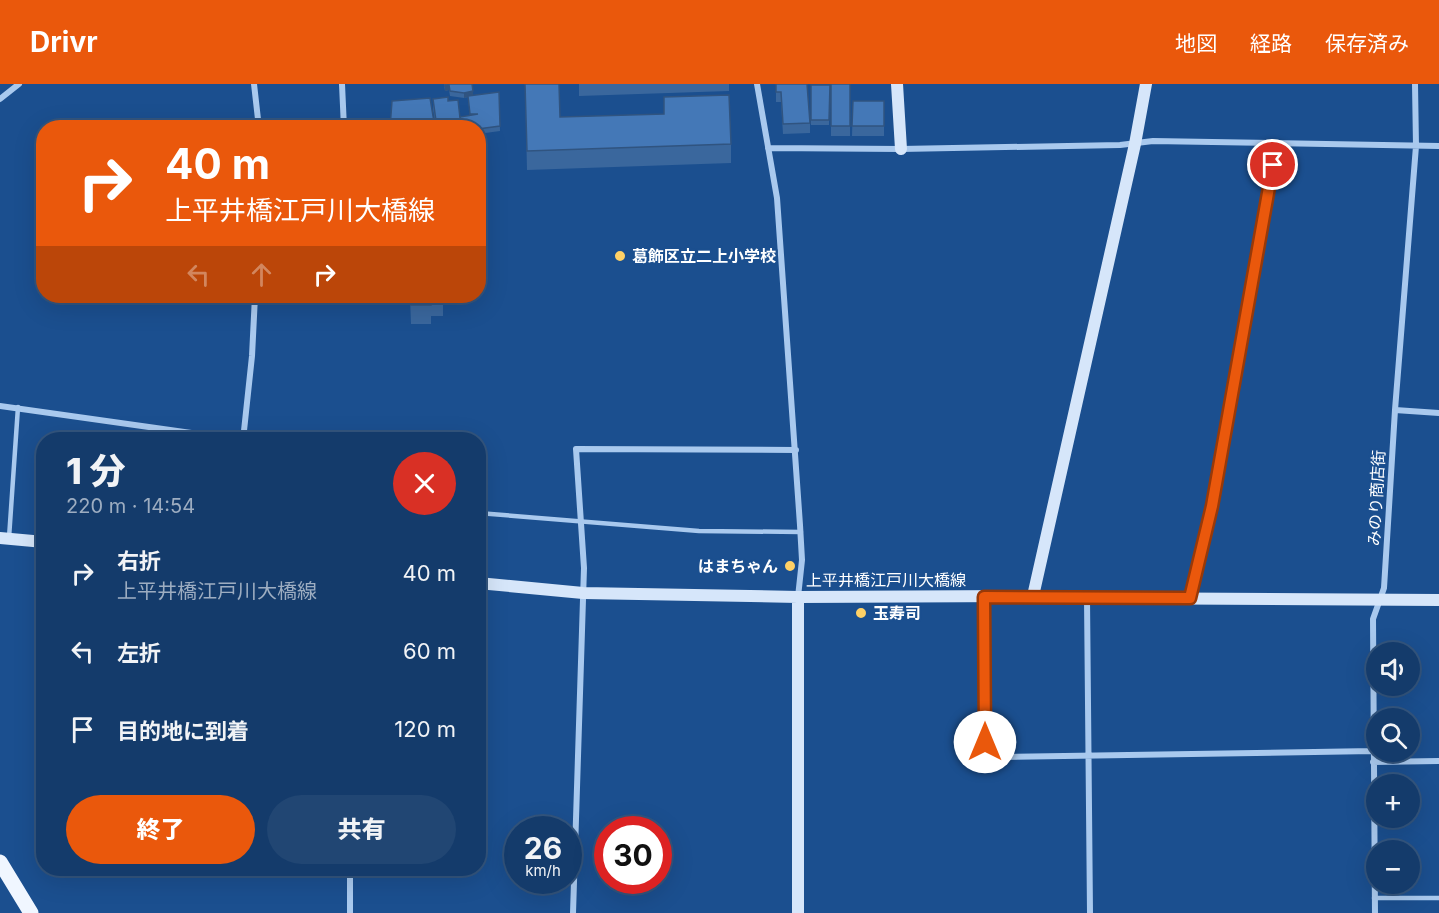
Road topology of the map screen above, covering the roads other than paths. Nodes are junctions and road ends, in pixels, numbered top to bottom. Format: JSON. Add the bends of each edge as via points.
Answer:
{"nodes":[{"id":1,"x":19,"y":84,"type":"edge"},
{"id":2,"x":254,"y":84,"type":"edge"},
{"id":3,"x":342,"y":84,"type":"edge"},
{"id":4,"x":757,"y":84,"type":"edge"},
{"id":5,"x":897,"y":84,"type":"edge"},
{"id":6,"x":1146,"y":84,"type":"edge"},
{"id":7,"x":1415,"y":84,"type":"edge"},
{"id":8,"x":0,"y":99,"type":"edge"},
{"id":9,"x":258,"y":120,"type":"edge"},
{"id":10,"x":344,"y":120,"type":"edge"},
{"id":11,"x":1277,"y":143,"type":"junction"},
{"id":12,"x":1135,"y":144,"type":"junction"},
{"id":13,"x":1416,"y":146,"type":"junction"},
{"id":14,"x":1439,"y":146,"type":"edge"},
{"id":15,"x":768,"y":148,"type":"junction"},
{"id":16,"x":901,"y":149,"type":"junction"},
{"id":17,"x":255,"y":303,"type":"edge"},
{"id":18,"x":0,"y":406,"type":"edge"},
{"id":19,"x":18,"y":407,"type":"junction"},
{"id":20,"x":1395,"y":410,"type":"junction"},
{"id":21,"x":1439,"y":413,"type":"edge"},
{"id":22,"x":188,"y":432,"type":"edge"},
{"id":23,"x":243,"y":432,"type":"edge"},
{"id":24,"x":796,"y":450,"type":"junction"},
{"id":25,"x":486,"y":514,"type":"edge"},
{"id":26,"x":581,"y":522,"type":"junction"},
{"id":27,"x":801,"y":532,"type":"junction"},
{"id":28,"x":5,"y":538,"type":"edge"},
{"id":29,"x":36,"y":541,"type":"edge"},
{"id":30,"x":486,"y":585,"type":"edge"},
{"id":31,"x":583,"y":593,"type":"junction"},
{"id":32,"x":1033,"y":596,"type":"junction"},
{"id":33,"x":798,"y":597,"type":"junction"},
{"id":34,"x":984,"y":597,"type":"junction"},
{"id":35,"x":1088,"y":598,"type":"junction"},
{"id":36,"x":1190,"y":598,"type":"junction"},
{"id":37,"x":1439,"y":600,"type":"edge"},
{"id":38,"x":1380,"y":601,"type":"junction"},
{"id":39,"x":1373,"y":708,"type":"edge"},
{"id":40,"x":1366,"y":751,"type":"edge"},
{"id":41,"x":1089,"y":756,"type":"junction"},
{"id":42,"x":1420,"y":761,"type":"edge"},
{"id":43,"x":1439,"y":761,"type":"edge"},
{"id":44,"x":1374,"y":762,"type":"edge"},
{"id":45,"x":0,"y":862,"type":"edge"},
{"id":46,"x":350,"y":876,"type":"edge"},
{"id":47,"x":1374,"y":898,"type":"junction"},
{"id":48,"x":1439,"y":898,"type":"edge"},
{"id":49,"x":31,"y":913,"type":"edge"},
{"id":50,"x":350,"y":913,"type":"edge"},
{"id":51,"x":573,"y":913,"type":"edge"},
{"id":52,"x":798,"y":913,"type":"edge"},
{"id":53,"x":1090,"y":913,"type":"edge"},
{"id":54,"x":1375,"y":913,"type":"edge"}],
"edges":[{"from":1,"to":8,"type":"street"},
{"from":2,"to":9,"type":"street"},
{"from":3,"to":10,"type":"street"},
{"from":4,"to":15,"type":"street"},
{"from":5,"to":16,"type":"street"},
{"from":6,"to":12,"type":"street"},
{"from":7,"to":13,"type":"street","name":"みのり商店街"},
{"from":11,"to":12,"type":"street"},
{"from":11,"to":13,"type":"street"},
{"from":11,"to":36,"type":"street","via":[[1212,506]]},
{"from":12,"to":16,"type":"street"},
{"from":12,"to":32,"type":"street"},
{"from":13,"to":14,"type":"street"},
{"from":13,"to":20,"type":"street","name":"みのり商店街"},
{"from":15,"to":16,"type":"street"},
{"from":15,"to":24,"type":"street","via":[[777,198]]},
{"from":17,"to":23,"type":"street"},
{"from":18,"to":19,"type":"street"},
{"from":19,"to":22,"type":"street"},
{"from":19,"to":28,"type":"lane"},
{"from":20,"to":21,"type":"street"},
{"from":20,"to":38,"type":"street","name":"みのり商店街"},
{"from":24,"to":26,"type":"street","via":[[576,449]]},
{"from":24,"to":27,"type":"street"},
{"from":25,"to":26,"type":"lane"},
{"from":26,"to":27,"type":"lane","via":[[699,531]]},
{"from":26,"to":31,"type":"street"},
{"from":27,"to":33,"type":"street"},
{"from":28,"to":29,"type":"street"},
{"from":30,"to":31,"type":"street","name":"上平井橋江戸川大橋線"},
{"from":31,"to":33,"type":"street","name":"上平井橋江戸川大橋線"},
{"from":31,"to":51,"type":"street"},
{"from":32,"to":34,"type":"street","name":"上平井橋江戸川大橋線"},
{"from":32,"to":35,"type":"street","name":"上平井橋江戸川大橋線"},
{"from":33,"to":34,"type":"street","name":"上平井橋江戸川大橋線"},
{"from":33,"to":52,"type":"street"},
{"from":34,"to":41,"type":"street","via":[[985,742],[1002,757]]},
{"from":35,"to":36,"type":"street","name":"上平井橋江戸川大橋線"},
{"from":35,"to":41,"type":"street"},
{"from":36,"to":38,"type":"street","name":"上平井橋江戸川大橋線"},
{"from":37,"to":38,"type":"street","name":"上平井橋江戸川大橋線"},
{"from":38,"to":39,"type":"street","name":"みのり商店街","via":[[1372,619]]},
{"from":40,"to":41,"type":"street"},
{"from":41,"to":53,"type":"street"},
{"from":42,"to":43,"type":"street"},
{"from":44,"to":47,"type":"street","name":"みのり商店街"},
{"from":45,"to":49,"type":"main road"},
{"from":46,"to":50,"type":"street"},
{"from":47,"to":48,"type":"lane"},
{"from":47,"to":54,"type":"street","name":"みのり商店街"}]}
